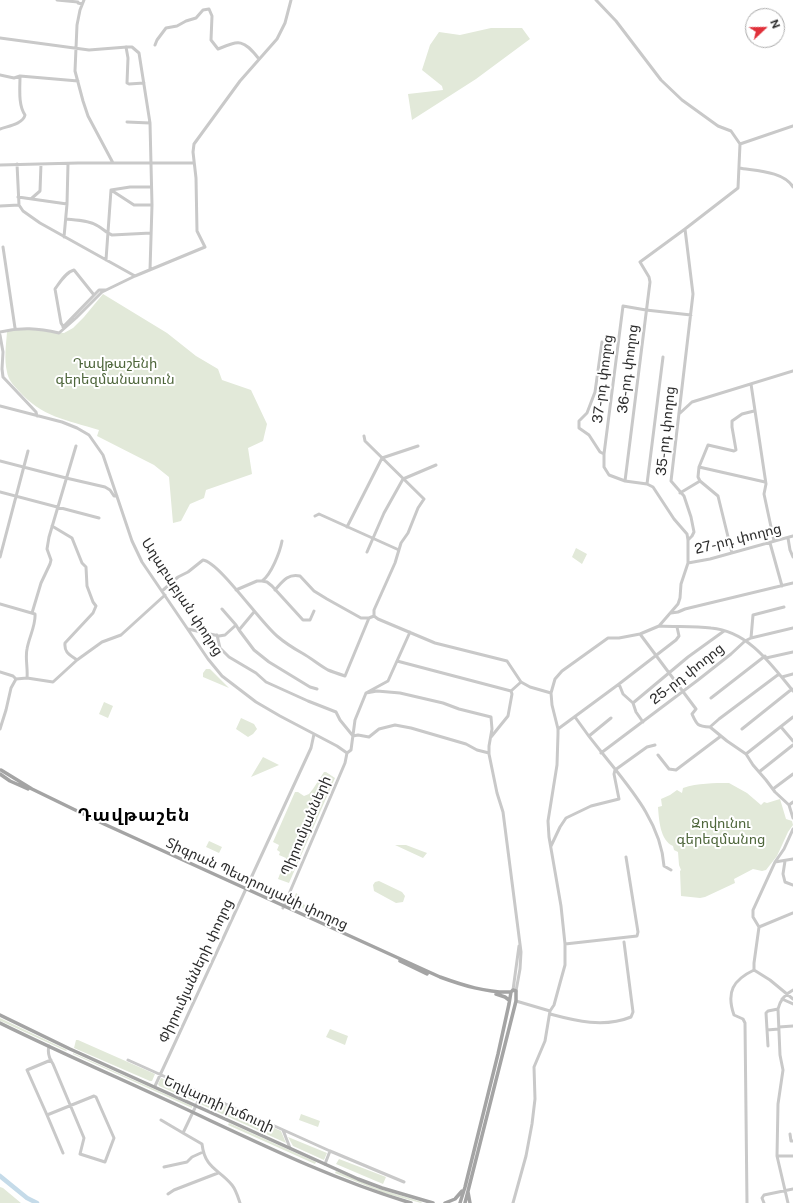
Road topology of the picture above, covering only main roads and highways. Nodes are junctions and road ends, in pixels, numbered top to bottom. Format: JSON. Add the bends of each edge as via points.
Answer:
{"nodes":[{"id":1,"x":0,"y":771,"type":"edge"},
{"id":2,"x":283,"y":907,"type":"junction"},
{"id":3,"x":513,"y":991,"type":"junction"},
{"id":4,"x":512,"y":1002,"type":"junction"},
{"id":5,"x":0,"y":1015,"type":"edge"},
{"id":6,"x":0,"y":1023,"type":"edge"},
{"id":7,"x":70,"y":1049,"type":"junction"},
{"id":8,"x":67,"y":1055,"type":"junction"},
{"id":9,"x":334,"y":1168,"type":"junction"},
{"id":10,"x":331,"y":1174,"type":"junction"},
{"id":11,"x":467,"y":1187,"type":"junction"},
{"id":12,"x":425,"y":1202,"type":"edge"},
{"id":13,"x":411,"y":1203,"type":"edge"},
{"id":14,"x":433,"y":1203,"type":"edge"},
{"id":15,"x":445,"y":1203,"type":"edge"},
{"id":16,"x":460,"y":1203,"type":"edge"},
{"id":17,"x":465,"y":1203,"type":"edge"},
{"id":18,"x":470,"y":1203,"type":"edge"}],
"edges":[{"from":1,"to":2,"type":"main road","name":"Տիգրան Պետրոսյանի փողոց","via":[[37,792]]},
{"from":2,"to":3,"type":"main road","name":"Տիգրան Պետրոսյանի փողոց","via":[[448,980],[493,991]]},
{"from":2,"to":4,"type":"main road","name":"Տիգրան Պետրոսյանի փողոց","via":[[443,980],[501,995]]},
{"from":3,"to":4,"type":"main road"},
{"from":3,"to":4,"type":"main road","via":[[517,994]]},
{"from":4,"to":11,"type":"main road"},
{"from":5,"to":7,"type":"main road","name":"Եղվարդի խճուղի"},
{"from":6,"to":8,"type":"main road","name":"Եղվարդի խճուղի"},
{"from":7,"to":8,"type":"main road"},
{"from":7,"to":9,"type":"main road","name":"Եղվարդի խճուղի"},
{"from":8,"to":10,"type":"main road","name":"Եղվարդի խճուղի"},
{"from":9,"to":10,"type":"main road"},
{"from":9,"to":12,"type":"main road","name":"Եղվարդի խճուղի"},
{"from":10,"to":13,"type":"main road","name":"Եղվարդի խճուղի"},
{"from":11,"to":15,"type":"main road","via":[[455,1199]]},
{"from":11,"to":16,"type":"main road"},
{"from":11,"to":17,"type":"main road"},
{"from":11,"to":18,"type":"main road"},
{"from":12,"to":14,"type":"main road","name":"Եղվարդի խճուղի"}]}
